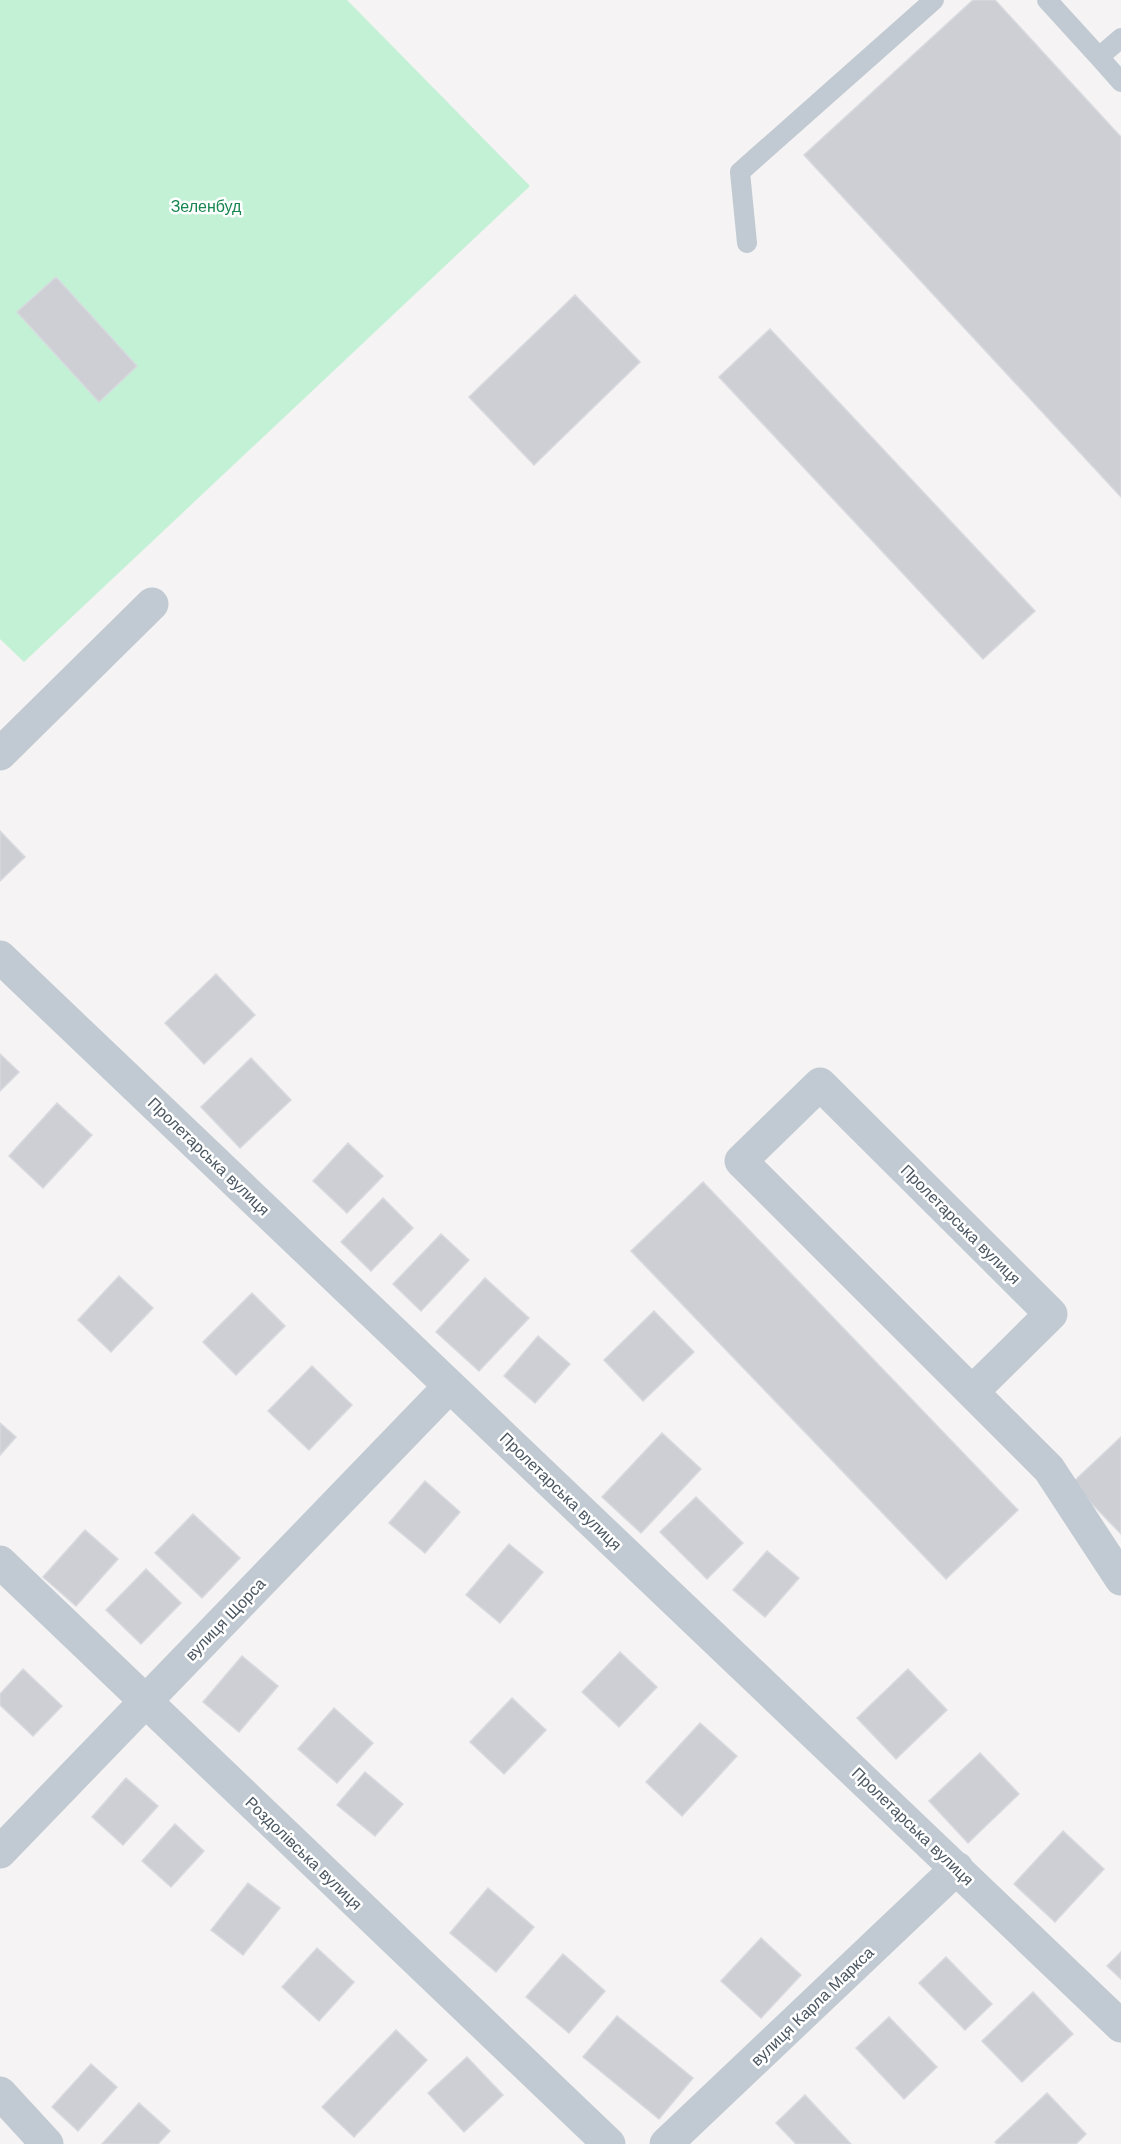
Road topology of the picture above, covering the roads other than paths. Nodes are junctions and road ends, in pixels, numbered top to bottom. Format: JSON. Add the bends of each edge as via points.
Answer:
{"nodes":[{"id":1,"x":934,"y":0,"type":"edge"},
{"id":2,"x":1047,"y":0,"type":"edge"},
{"id":3,"x":1121,"y":38,"type":"edge"},
{"id":4,"x":1099,"y":57,"type":"junction"},
{"id":5,"x":1121,"y":82,"type":"edge"},
{"id":6,"x":747,"y":243,"type":"dead end"},
{"id":7,"x":152,"y":604,"type":"dead end"},
{"id":8,"x":0,"y":754,"type":"edge"},
{"id":9,"x":0,"y":957,"type":"edge"},
{"id":10,"x":450,"y":1386,"type":"junction"},
{"id":11,"x":972,"y":1392,"type":"junction"},
{"id":12,"x":0,"y":1562,"type":"edge"},
{"id":13,"x":1121,"y":1579,"type":"edge"},
{"id":14,"x":145,"y":1701,"type":"junction"},
{"id":15,"x":0,"y":1852,"type":"edge"},
{"id":16,"x":957,"y":1868,"type":"junction"},
{"id":17,"x":1121,"y":2026,"type":"edge"},
{"id":18,"x":0,"y":2093,"type":"edge"},
{"id":19,"x":47,"y":2144,"type":"edge"},
{"id":20,"x":609,"y":2144,"type":"edge"},
{"id":21,"x":666,"y":2144,"type":"edge"}],
"edges":[{"from":1,"to":6,"type":"lane","via":[[740,172]]},
{"from":2,"to":4,"type":"lane"},
{"from":3,"to":4,"type":"lane"},
{"from":4,"to":5,"type":"lane"},
{"from":7,"to":8,"type":"street"},
{"from":9,"to":10,"type":"street","name":"Пролетарська вулиця"},
{"from":10,"to":14,"type":"street","name":"вулиця Щорса"},
{"from":10,"to":16,"type":"street","name":"Пролетарська вулиця"},
{"from":11,"to":11,"type":"street","name":"Пролетарська вулиця","via":[[741,1161],[820,1084],[1051,1314]]},
{"from":11,"to":13,"type":"street","name":"Пролетарська вулиця","via":[[1049,1469]]},
{"from":12,"to":14,"type":"street","name":"Роздолівська вулиця"},
{"from":14,"to":15,"type":"street","name":"вулиця Щорса"},
{"from":14,"to":20,"type":"street","name":"Роздолівська вулиця"},
{"from":16,"to":17,"type":"street","name":"Пролетарська вулиця"},
{"from":16,"to":21,"type":"street","name":"вулиця Карла Маркса"},
{"from":18,"to":19,"type":"street"}]}
